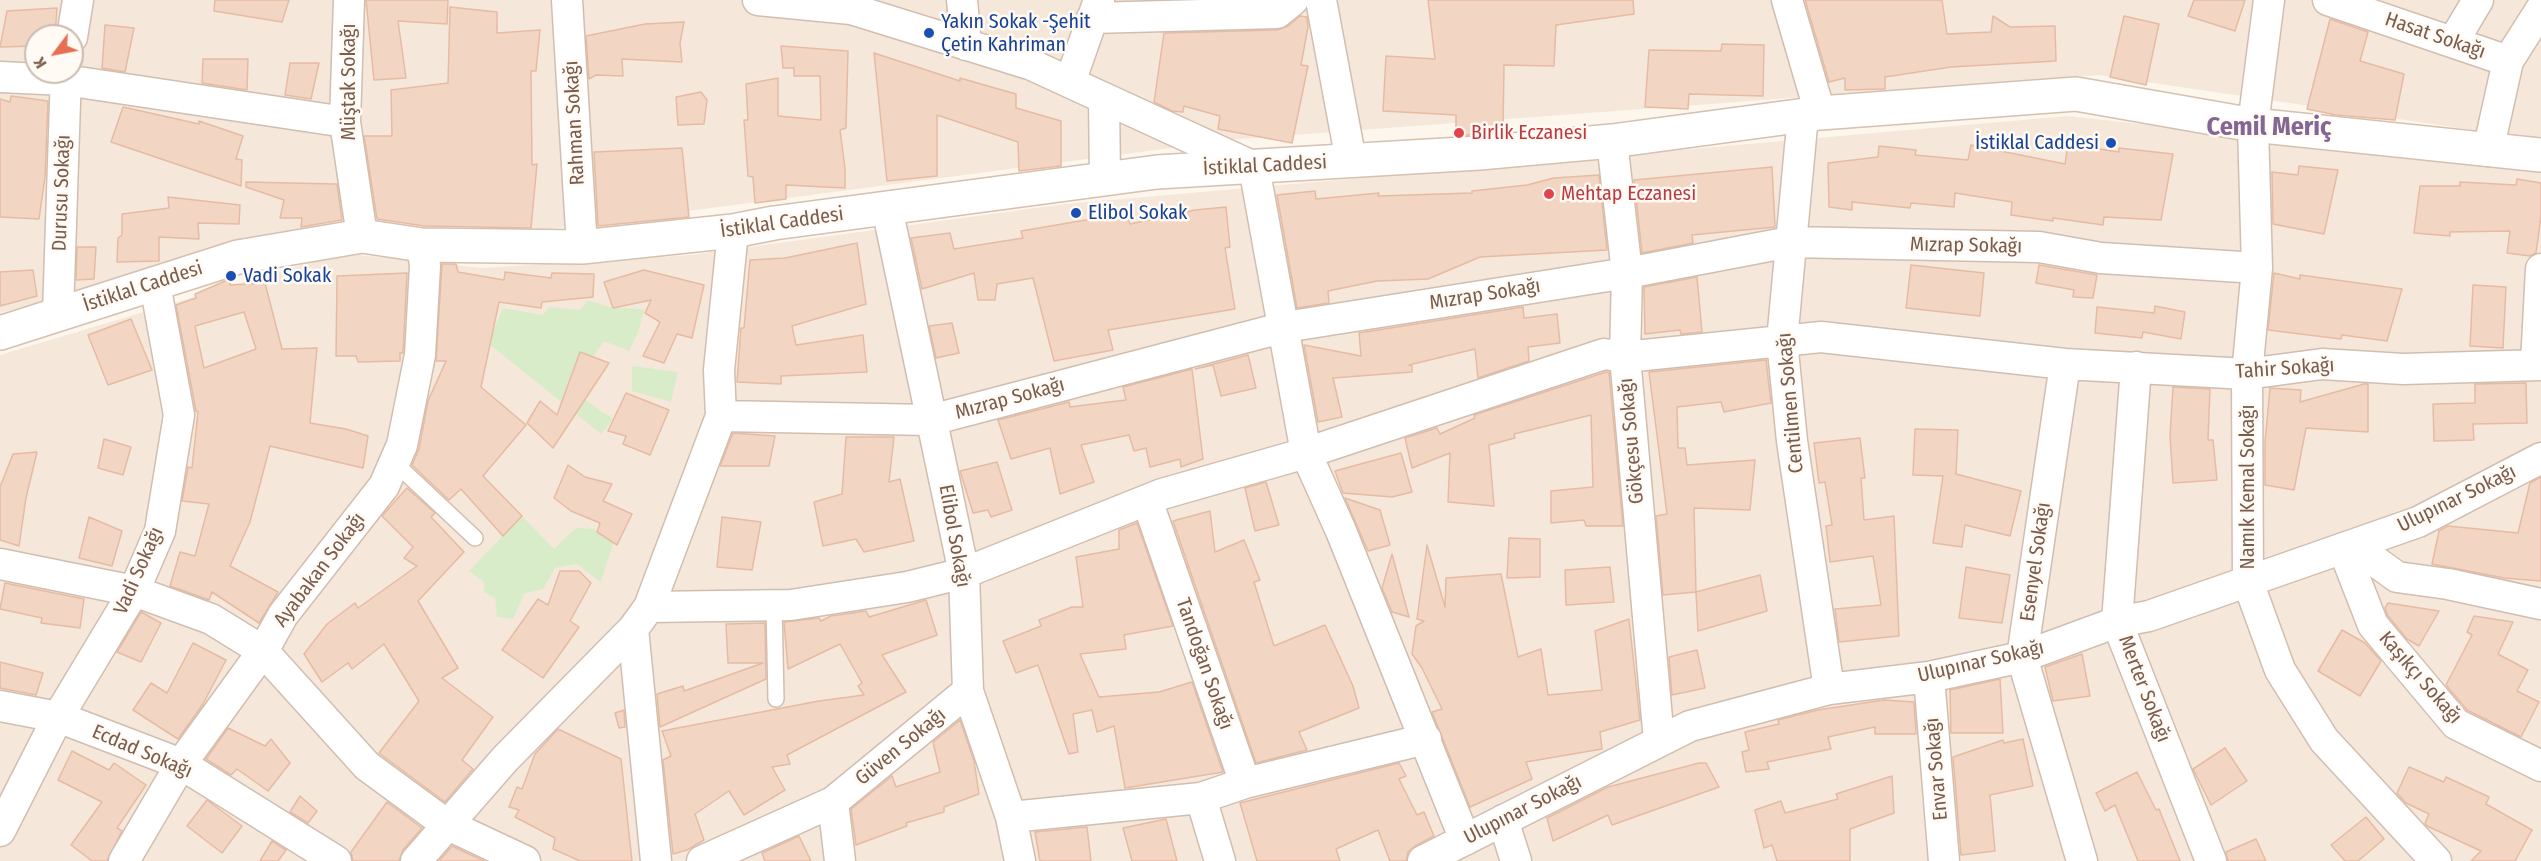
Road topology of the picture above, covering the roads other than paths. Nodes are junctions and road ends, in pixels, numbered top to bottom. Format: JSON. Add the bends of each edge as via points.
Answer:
{"nodes":[{"id":1,"x":78,"y":0,"type":"edge"},
{"id":2,"x":350,"y":0,"type":"edge"},
{"id":3,"x":567,"y":0,"type":"edge"},
{"id":4,"x":758,"y":0,"type":"edge"},
{"id":5,"x":962,"y":0,"type":"edge"},
{"id":6,"x":1293,"y":0,"type":"edge"},
{"id":7,"x":1321,"y":0,"type":"edge"},
{"id":8,"x":1787,"y":0,"type":"edge"},
{"id":9,"x":2269,"y":0,"type":"edge"},
{"id":10,"x":2328,"y":0,"type":"edge"},
{"id":11,"x":2478,"y":0,"type":"edge"},
{"id":12,"x":849,"y":4,"type":"edge"},
{"id":13,"x":1095,"y":9,"type":"edge"},
{"id":14,"x":2541,"y":9,"type":"edge"},
{"id":15,"x":74,"y":24,"type":"edge"},
{"id":16,"x":2453,"y":42,"type":"junction"},
{"id":17,"x":966,"y":45,"type":"junction"},
{"id":18,"x":2508,"y":61,"type":"junction"},
{"id":19,"x":0,"y":77,"type":"edge"},
{"id":20,"x":24,"y":77,"type":"edge"},
{"id":21,"x":84,"y":79,"type":"edge"},
{"id":22,"x":1070,"y":82,"type":"junction"},
{"id":23,"x":65,"y":84,"type":"edge"},
{"id":24,"x":1104,"y":98,"type":"junction"},
{"id":25,"x":1812,"y":114,"type":"junction"},
{"id":26,"x":345,"y":122,"type":"junction"},
{"id":27,"x":2253,"y":124,"type":"junction"},
{"id":28,"x":1612,"y":141,"type":"junction"},
{"id":29,"x":2488,"y":151,"type":"junction"},
{"id":30,"x":2541,"y":155,"type":"edge"},
{"id":31,"x":1351,"y":161,"type":"junction"},
{"id":32,"x":1254,"y":167,"type":"junction"},
{"id":33,"x":1105,"y":179,"type":"junction"},
{"id":34,"x":887,"y":208,"type":"junction"},
{"id":35,"x":733,"y":231,"type":"junction"},
{"id":36,"x":362,"y":236,"type":"junction"},
{"id":37,"x":1790,"y":242,"type":"junction"},
{"id":38,"x":422,"y":245,"type":"junction"},
{"id":39,"x":582,"y":247,"type":"junction"},
{"id":40,"x":2257,"y":268,"type":"junction"},
{"id":41,"x":2541,"y":269,"type":"edge"},
{"id":42,"x":1627,"y":273,"type":"junction"},
{"id":43,"x":154,"y":284,"type":"junction"},
{"id":44,"x":58,"y":314,"type":"junction"},
{"id":45,"x":1285,"y":327,"type":"junction"},
{"id":46,"x":0,"y":333,"type":"edge"},
{"id":47,"x":1782,"y":341,"type":"junction"},
{"id":48,"x":1625,"y":357,"type":"junction"},
{"id":49,"x":2065,"y":364,"type":"junction"},
{"id":50,"x":2538,"y":364,"type":"edge"},
{"id":51,"x":2136,"y":367,"type":"junction"},
{"id":52,"x":2247,"y":374,"type":"junction"},
{"id":53,"x":721,"y":416,"type":"junction"},
{"id":54,"x":931,"y":420,"type":"junction"},
{"id":55,"x":1306,"y":453,"type":"junction"},
{"id":56,"x":2541,"y":458,"type":"edge"},
{"id":57,"x":394,"y":462,"type":"junction"},
{"id":58,"x":1147,"y":500,"type":"junction"},
{"id":59,"x":475,"y":538,"type":"dead end"},
{"id":60,"x":2348,"y":547,"type":"junction"},
{"id":61,"x":0,"y":564,"type":"edge"},
{"id":62,"x":964,"y":573,"type":"junction"},
{"id":63,"x":2248,"y":582,"type":"junction"},
{"id":64,"x":134,"y":591,"type":"junction"},
{"id":65,"x":2541,"y":604,"type":"edge"},
{"id":66,"x":774,"y":605,"type":"junction"},
{"id":67,"x":641,"y":618,"type":"junction"},
{"id":68,"x":2117,"y":622,"type":"junction"},
{"id":69,"x":263,"y":651,"type":"junction"},
{"id":70,"x":2022,"y":657,"type":"junction"},
{"id":71,"x":1929,"y":677,"type":"junction"},
{"id":72,"x":1829,"y":689,"type":"junction"},
{"id":73,"x":968,"y":691,"type":"junction"},
{"id":74,"x":776,"y":699,"type":"dead end"},
{"id":75,"x":0,"y":706,"type":"edge"},
{"id":76,"x":58,"y":717,"type":"junction"},
{"id":77,"x":1426,"y":739,"type":"junction"},
{"id":78,"x":1659,"y":741,"type":"junction"},
{"id":79,"x":181,"y":765,"type":"junction"},
{"id":80,"x":2541,"y":766,"type":"edge"},
{"id":81,"x":1245,"y":783,"type":"junction"},
{"id":82,"x":1201,"y":798,"type":"junction"},
{"id":83,"x":833,"y":802,"type":"junction"},
{"id":84,"x":1011,"y":817,"type":"junction"},
{"id":85,"x":1503,"y":820,"type":"junction"},
{"id":86,"x":446,"y":824,"type":"junction"},
{"id":87,"x":0,"y":831,"type":"edge"},
{"id":88,"x":1465,"y":840,"type":"junction"},
{"id":89,"x":124,"y":861,"type":"edge"},
{"id":90,"x":336,"y":861,"type":"edge"},
{"id":91,"x":416,"y":861,"type":"edge"},
{"id":92,"x":525,"y":861,"type":"edge"},
{"id":93,"x":656,"y":861,"type":"edge"},
{"id":94,"x":702,"y":861,"type":"edge"},
{"id":95,"x":840,"y":861,"type":"edge"},
{"id":96,"x":1020,"y":861,"type":"edge"},
{"id":97,"x":1220,"y":861,"type":"edge"},
{"id":98,"x":1423,"y":861,"type":"edge"},
{"id":99,"x":1516,"y":861,"type":"edge"},
{"id":100,"x":1944,"y":861,"type":"edge"},
{"id":101,"x":2082,"y":861,"type":"edge"},
{"id":102,"x":2211,"y":861,"type":"edge"},
{"id":103,"x":2436,"y":861,"type":"edge"}],
"edges":[{"from":1,"to":15,"type":"street"},
{"from":2,"to":26,"type":"street","name":"Müştak Sokağı"},
{"from":3,"to":39,"type":"street","name":"Rahman Sokağı"},
{"from":4,"to":12,"type":"street"},
{"from":5,"to":17,"type":"street"},
{"from":6,"to":13,"type":"street","via":[[1276,14]]},
{"from":7,"to":31,"type":"street"},
{"from":8,"to":25,"type":"street"},
{"from":9,"to":27,"type":"street","name":"Namık Kemal Sokağı"},
{"from":10,"to":16,"type":"street","name":"Hasat Sokağı"},
{"from":11,"to":16,"type":"street"},
{"from":12,"to":17,"type":"street"},
{"from":13,"to":22,"type":"street"},
{"from":14,"to":18,"type":"street"},
{"from":16,"to":18,"type":"street","name":"Hasat Sokağı"},
{"from":17,"to":22,"type":"street","via":[[1032,65]]},
{"from":18,"to":29,"type":"street"},
{"from":19,"to":20,"type":"street"},
{"from":21,"to":26,"type":"street"},
{"from":22,"to":24,"type":"street"},
{"from":23,"to":44,"type":"street","name":"Durusu Sokağı"},
{"from":24,"to":32,"type":"street"},
{"from":24,"to":33,"type":"street"},
{"from":25,"to":27,"type":"street","name":"İstiklal Caddesi","via":[[2076,94]]},
{"from":25,"to":28,"type":"street","name":"İstiklal Caddesi"},
{"from":25,"to":37,"type":"street","name":"Centilmen Sokağı"},
{"from":26,"to":36,"type":"street","name":"Müştak Sokağı"},
{"from":27,"to":29,"type":"street","name":"İstiklal Caddesi"},
{"from":27,"to":40,"type":"street","name":"Namık Kemal Sokağı"},
{"from":28,"to":31,"type":"street","name":"İstiklal Caddesi"},
{"from":28,"to":42,"type":"street","name":"Gökçesu Sokağı"},
{"from":29,"to":30,"type":"street","name":"İstiklal Caddesi"},
{"from":31,"to":32,"type":"street","name":"İstiklal Caddesi"},
{"from":32,"to":33,"type":"street","name":"İstiklal Caddesi"},
{"from":32,"to":45,"type":"street"},
{"from":33,"to":34,"type":"street","name":"İstiklal Caddesi"},
{"from":34,"to":35,"type":"street","name":"İstiklal Caddesi"},
{"from":34,"to":54,"type":"street","name":"Elibol Sokağı"},
{"from":35,"to":39,"type":"street","name":"İstiklal Caddesi"},
{"from":35,"to":53,"type":"street","via":[[719,370]]},
{"from":36,"to":38,"type":"street","name":"İstiklal Caddesi"},
{"from":36,"to":43,"type":"street","name":"İstiklal Caddesi","via":[[238,257]]},
{"from":37,"to":40,"type":"street","name":"Mızrap Sokağı","via":[[2039,248],[2101,258]]},
{"from":37,"to":42,"type":"street","name":"Mızrap Sokağı"},
{"from":37,"to":47,"type":"street","name":"Centilmen Sokağı"},
{"from":38,"to":39,"type":"street","name":"İstiklal Caddesi"},
{"from":38,"to":57,"type":"street","name":"Ayabakan Sokağı","via":[[425,266],[420,355],[402,445]]},
{"from":40,"to":52,"type":"street","name":"Namık Kemal Sokağı"},
{"from":41,"to":50,"type":"street"},
{"from":42,"to":45,"type":"street","name":"Mızrap Sokağı"},
{"from":42,"to":48,"type":"street","name":"Gökçesu Sokağı"},
{"from":43,"to":44,"type":"street","name":"İstiklal Caddesi"},
{"from":43,"to":64,"type":"street","name":"Vadi Sokağı","via":[[179,415],[160,531]]},
{"from":44,"to":46,"type":"street","name":"İstiklal Caddesi"},
{"from":45,"to":54,"type":"street","name":"Mızrap Sokağı"},
{"from":45,"to":55,"type":"street"},
{"from":47,"to":48,"type":"street","name":"Tahir Sokağı"},
{"from":47,"to":49,"type":"street","name":"Tahir Sokağı","via":[[1821,337]]},
{"from":47,"to":72,"type":"street","name":"Centilmen Sokağı","via":[[1792,441]]},
{"from":48,"to":55,"type":"street","name":"Tahir Sokağı","via":[[1604,354]]},
{"from":48,"to":78,"type":"street","name":"Gökçesu Sokağı"},
{"from":49,"to":51,"type":"street","name":"Tahir Sokağı"},
{"from":49,"to":70,"type":"street","name":"Esenyel Sokağı"},
{"from":50,"to":52,"type":"street","name":"Tahir Sokağı","via":[[2403,369],[2322,364]]},
{"from":51,"to":52,"type":"street","name":"Tahir Sokağı"},
{"from":51,"to":68,"type":"street","name":"Merter Sokağı"},
{"from":52,"to":63,"type":"street","name":"Namık Kemal Sokağı"},
{"from":53,"to":54,"type":"street","name":"Mızrap Sokağı"},
{"from":53,"to":67,"type":"street"},
{"from":54,"to":62,"type":"street","name":"Elibol Sokağı"},
{"from":55,"to":58,"type":"street","name":"Tahir Sokağı"},
{"from":55,"to":77,"type":"street"},
{"from":56,"to":60,"type":"street","name":"Ulupınar Sokağı","via":[[2418,522]]},
{"from":57,"to":59,"type":"lane"},
{"from":57,"to":69,"type":"street","name":"Ayabakan Sokağı","via":[[384,486],[283,615]]},
{"from":58,"to":62,"type":"street","name":"Tahir Sokağı"},
{"from":58,"to":81,"type":"street","name":"Tandoğan Sokağı"},
{"from":60,"to":63,"type":"street","name":"Ulupınar Sokağı"},
{"from":60,"to":65,"type":"street","via":[[2397,577]]},
{"from":60,"to":80,"type":"street","name":"Kaşıkçı Sokağı","via":[[2373,625],[2456,724]]},
{"from":61,"to":64,"type":"street"},
{"from":62,"to":66,"type":"street","name":"Tahir Sokağı","via":[[907,587]]},
{"from":62,"to":73,"type":"street","name":"Elibol Sokağı"},
{"from":63,"to":68,"type":"street","name":"Ulupınar Sokağı","via":[[2149,616]]},
{"from":63,"to":103,"type":"street","name":"Namık Kemal Sokağı","via":[[2280,670],[2324,740]]},
{"from":64,"to":69,"type":"street","via":[[212,619]]},
{"from":64,"to":76,"type":"street","name":"Vadi Sokağı"},
{"from":66,"to":67,"type":"street","name":"Tahir Sokağı"},
{"from":66,"to":74,"type":"lane"},
{"from":67,"to":86,"type":"street"},
{"from":67,"to":93,"type":"street"},
{"from":68,"to":70,"type":"street","name":"Ulupınar Sokağı"},
{"from":68,"to":102,"type":"street","name":"Merter Sokağı"},
{"from":69,"to":79,"type":"street","name":"Ayabakan Sokağı"},
{"from":69,"to":86,"type":"street","via":[[367,766]]},
{"from":70,"to":71,"type":"street","name":"Ulupınar Sokağı"},
{"from":70,"to":101,"type":"street","name":"Esenyel Sokağı"},
{"from":71,"to":72,"type":"street","name":"Ulupınar Sokağı"},
{"from":71,"to":100,"type":"street","name":"Envar Sokağı"},
{"from":72,"to":78,"type":"street","name":"Ulupınar Sokağı","via":[[1690,726]]},
{"from":73,"to":83,"type":"street","name":"Güven Sokağı"},
{"from":73,"to":84,"type":"street","name":"Elibol Sokağı"},
{"from":75,"to":76,"type":"street","name":"Ecdad Sokağı"},
{"from":76,"to":79,"type":"street","name":"Ecdad Sokağı"},
{"from":76,"to":87,"type":"street","name":"Vadi Sokağı"},
{"from":77,"to":81,"type":"street"},
{"from":77,"to":88,"type":"street"},
{"from":78,"to":85,"type":"street","name":"Ulupınar Sokağı"},
{"from":79,"to":89,"type":"street","name":"Ayabakan Sokağı"},
{"from":79,"to":90,"type":"street","name":"Ecdad Sokağı"},
{"from":81,"to":82,"type":"street"},
{"from":82,"to":84,"type":"street"},
{"from":82,"to":97,"type":"street"},
{"from":83,"to":94,"type":"street","name":"Güven Sokağı"},
{"from":83,"to":95,"type":"street"},
{"from":84,"to":96,"type":"street","name":"Elibol Sokağı"},
{"from":85,"to":88,"type":"street","name":"Ulupınar Sokağı"},
{"from":85,"to":99,"type":"street"},
{"from":86,"to":91,"type":"street"},
{"from":86,"to":92,"type":"street"},
{"from":88,"to":98,"type":"street","name":"Ulupınar Sokağı"}]}
